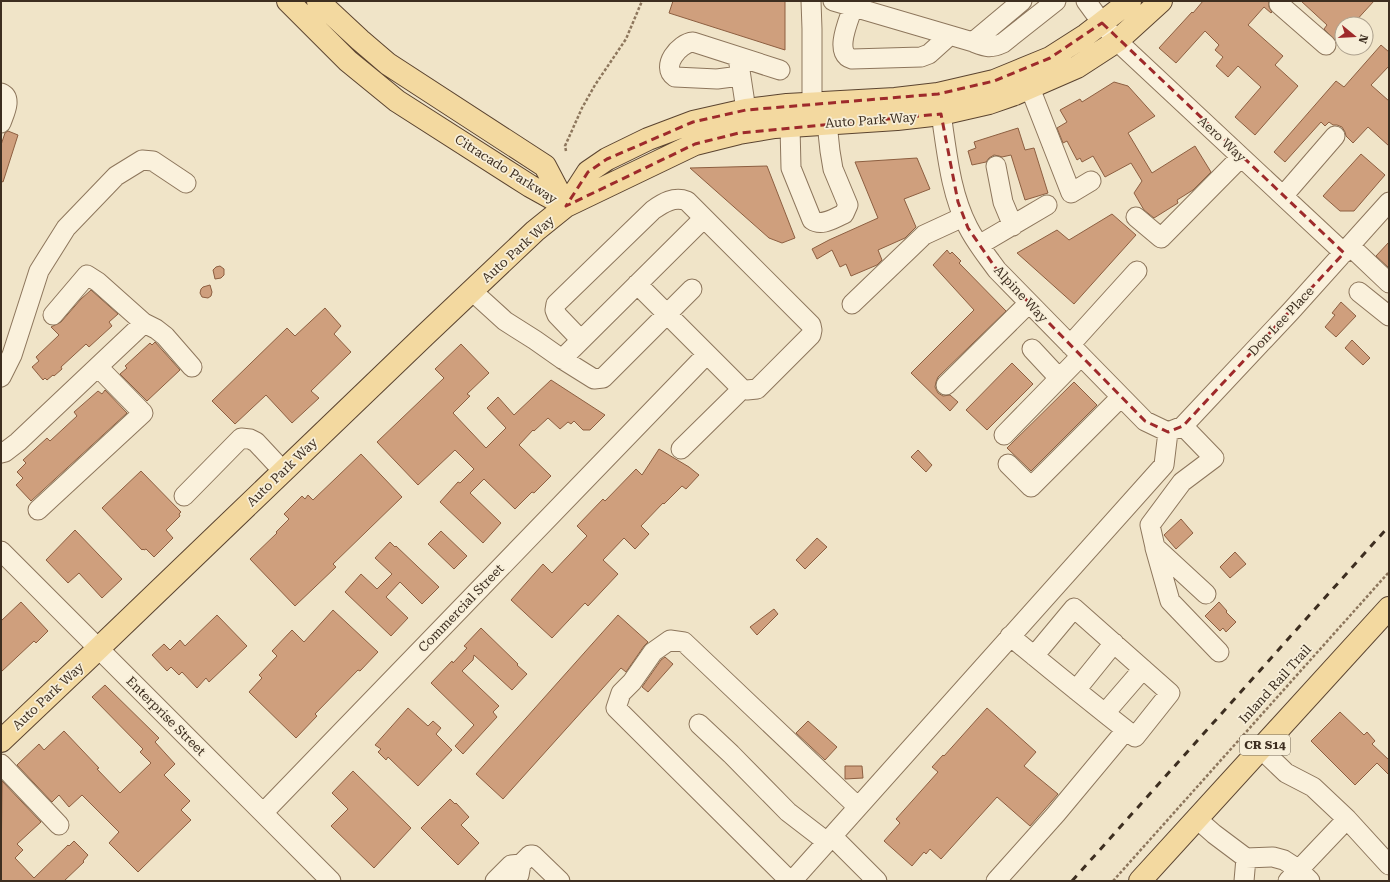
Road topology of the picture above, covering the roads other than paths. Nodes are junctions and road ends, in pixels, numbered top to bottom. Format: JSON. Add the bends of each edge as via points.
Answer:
{"nodes":[{"id":1,"x":288,"y":1,"type":"edge"},
{"id":2,"x":318,"y":1,"type":"edge"},
{"id":3,"x":811,"y":1,"type":"edge"},
{"id":4,"x":833,"y":1,"type":"edge"},
{"id":5,"x":1021,"y":1,"type":"edge"},
{"id":6,"x":1056,"y":1,"type":"edge"},
{"id":7,"x":1086,"y":1,"type":"edge"},
{"id":8,"x":1130,"y":1,"type":"edge"},
{"id":9,"x":1161,"y":1,"type":"edge"},
{"id":10,"x":1279,"y":4,"type":"dead end"},
{"id":11,"x":865,"y":7,"type":"edge"},
{"id":12,"x":1102,"y":23,"type":"junction"},
{"id":13,"x":949,"y":36,"type":"junction"},
{"id":14,"x":1117,"y":41,"type":"junction"},
{"id":15,"x":973,"y":42,"type":"junction"},
{"id":16,"x":1326,"y":45,"type":"dead end"},
{"id":17,"x":738,"y":56,"type":"junction"},
{"id":18,"x":780,"y":70,"type":"dead end"},
{"id":19,"x":740,"y":76,"type":"junction"},
{"id":20,"x":1030,"y":88,"type":"junction"},
{"id":21,"x":1,"y":93,"type":"edge"},
{"id":22,"x":812,"y":104,"type":"junction"},
{"id":23,"x":746,"y":110,"type":"junction"},
{"id":24,"x":941,"y":114,"type":"junction"},
{"id":25,"x":1,"y":123,"type":"edge"},
{"id":26,"x":827,"y":123,"type":"junction"},
{"id":27,"x":790,"y":126,"type":"junction"},
{"id":28,"x":1334,"y":136,"type":"dead end"},
{"id":29,"x":1241,"y":157,"type":"junction"},
{"id":30,"x":996,"y":166,"type":"dead end"},
{"id":31,"x":1091,"y":181,"type":"dead end"},
{"id":32,"x":186,"y":183,"type":"dead end"},
{"id":33,"x":1283,"y":196,"type":"junction"},
{"id":34,"x":1389,"y":202,"type":"edge"},
{"id":35,"x":1047,"y":205,"type":"dead end"},
{"id":36,"x":566,"y":206,"type":"junction"},
{"id":37,"x":963,"y":217,"type":"junction"},
{"id":38,"x":704,"y":218,"type":"junction"},
{"id":39,"x":1136,"y":218,"type":"dead end"},
{"id":40,"x":1013,"y":226,"type":"junction"},
{"id":41,"x":980,"y":245,"type":"junction"},
{"id":42,"x":1347,"y":249,"type":"junction"},
{"id":43,"x":1136,"y":271,"type":"dead end"},
{"id":44,"x":1389,"y":283,"type":"edge"},
{"id":45,"x":637,"y":284,"type":"junction"},
{"id":46,"x":692,"y":289,"type":"dead end"},
{"id":47,"x":472,"y":291,"type":"junction"},
{"id":48,"x":1359,"y":292,"type":"dead end"},
{"id":49,"x":1029,"y":303,"type":"junction"},
{"id":50,"x":852,"y":304,"type":"dead end"},
{"id":51,"x":667,"y":314,"type":"junction"},
{"id":52,"x":53,"y":315,"type":"dead end"},
{"id":53,"x":1389,"y":316,"type":"edge"},
{"id":54,"x":144,"y":323,"type":"junction"},
{"id":55,"x":582,"y":340,"type":"junction"},
{"id":56,"x":1032,"y":349,"type":"dead end"},
{"id":57,"x":1075,"y":350,"type":"junction"},
{"id":58,"x":707,"y":354,"type":"junction"},
{"id":59,"x":562,"y":359,"type":"junction"},
{"id":60,"x":98,"y":367,"type":"junction"},
{"id":61,"x":192,"y":367,"type":"dead end"},
{"id":62,"x":1,"y":377,"type":"edge"},
{"id":63,"x":1059,"y":378,"type":"junction"},
{"id":64,"x":946,"y":386,"type":"dead end"},
{"id":65,"x":742,"y":389,"type":"junction"},
{"id":66,"x":1121,"y":397,"type":"junction"},
{"id":67,"x":1176,"y":429,"type":"junction"},
{"id":68,"x":1004,"y":435,"type":"dead end"},
{"id":69,"x":680,"y":449,"type":"dead end"},
{"id":70,"x":1,"y":453,"type":"edge"},
{"id":71,"x":1008,"y":464,"type":"dead end"},
{"id":72,"x":283,"y":472,"type":"junction"},
{"id":73,"x":184,"y":496,"type":"dead end"},
{"id":74,"x":38,"y":510,"type":"dead end"},
{"id":75,"x":1156,"y":548,"type":"junction"},
{"id":76,"x":1,"y":551,"type":"edge"},
{"id":77,"x":1206,"y":594,"type":"dead end"},
{"id":78,"x":1387,"y":615,"type":"edge"},
{"id":79,"x":1010,"y":636,"type":"junction"},
{"id":80,"x":1114,"y":643,"type":"junction"},
{"id":81,"x":99,"y":648,"type":"junction"},
{"id":82,"x":1219,"y":652,"type":"dead end"},
{"id":83,"x":1034,"y":656,"type":"junction"},
{"id":84,"x":1143,"y":669,"type":"junction"},
{"id":85,"x":1076,"y":690,"type":"junction"},
{"id":86,"x":1105,"y":713,"type":"junction"},
{"id":87,"x":700,"y":724,"type":"dead end"},
{"id":88,"x":1126,"y":730,"type":"junction"},
{"id":89,"x":1,"y":741,"type":"edge"},
{"id":90,"x":1261,"y":749,"type":"junction"},
{"id":91,"x":1,"y":764,"type":"edge"},
{"id":92,"x":858,"y":807,"type":"junction"},
{"id":93,"x":263,"y":813,"type":"junction"},
{"id":94,"x":1197,"y":819,"type":"junction"},
{"id":95,"x":1347,"y":819,"type":"junction"},
{"id":96,"x":59,"y":825,"type":"dead end"},
{"id":97,"x":829,"y":839,"type":"junction"},
{"id":98,"x":1246,"y":858,"type":"junction"},
{"id":99,"x":1389,"y":865,"type":"edge"},
{"id":100,"x":517,"y":873,"type":"edge"},
{"id":101,"x":1298,"y":877,"type":"edge"},
{"id":102,"x":331,"y":881,"type":"edge"},
{"id":103,"x":495,"y":881,"type":"edge"},
{"id":104,"x":560,"y":881,"type":"edge"},
{"id":105,"x":791,"y":881,"type":"edge"},
{"id":106,"x":878,"y":881,"type":"edge"},
{"id":107,"x":996,"y":881,"type":"edge"},
{"id":108,"x":1140,"y":881,"type":"edge"},
{"id":109,"x":1244,"y":881,"type":"edge"}],
"edges":[{"from":1,"to":36,"type":"main road","name":"Citracado Parkway","via":[[348,61],[397,101],[530,186]]},
{"from":2,"to":36,"type":"main road","name":"Citracado Parkway","via":[[388,64],[545,166]]},
{"from":3,"to":22,"type":"street"},
{"from":4,"to":11,"type":"street"},
{"from":5,"to":15,"type":"street"},
{"from":6,"to":15,"type":"street","via":[[995,47],[988,48]]},
{"from":7,"to":12,"type":"street","name":"Aero Way"},
{"from":8,"to":12,"type":"main road","name":"Auto Park Way"},
{"from":9,"to":14,"type":"main road","name":"Auto Park Way"},
{"from":10,"to":16,"type":"street"},
{"from":11,"to":13,"type":"street"},
{"from":11,"to":13,"type":"street","via":[[842,40],[844,54],[848,58],[921,57]]},
{"from":12,"to":14,"type":"street","name":"Aero Way"},
{"from":12,"to":22,"type":"main road","name":"Auto Park Way","via":[[1050,58],[994,81],[938,94]]},
{"from":13,"to":15,"type":"street"},
{"from":14,"to":20,"type":"main road","name":"Auto Park Way","via":[[1077,67]]},
{"from":14,"to":29,"type":"street","name":"Aero Way"},
{"from":17,"to":18,"type":"street"},
{"from":17,"to":19,"type":"street"},
{"from":17,"to":19,"type":"street","via":[[687,42],[671,58],[670,70],[675,77],[718,79]]},
{"from":19,"to":23,"type":"street"},
{"from":20,"to":24,"type":"main road","name":"Auto Park Way","via":[[989,103]]},
{"from":20,"to":31,"type":"street","via":[[1071,193]]},
{"from":21,"to":25,"type":"street","via":[[8,102]]},
{"from":22,"to":23,"type":"main road","name":"Auto Park Way"},
{"from":23,"to":36,"type":"main road","name":"Auto Park Way","via":[[693,122],[648,139],[607,159],[588,172]]},
{"from":24,"to":26,"type":"main road","name":"Auto Park Way"},
{"from":24,"to":37,"type":"street","name":"Alpine Way","via":[[950,173]]},
{"from":26,"to":27,"type":"main road","name":"Auto Park Way"},
{"from":26,"to":27,"type":"street","via":[[833,169],[848,205],[844,214],[822,223],[812,220],[791,168]]},
{"from":27,"to":36,"type":"main road","name":"Auto Park Way","via":[[739,133],[695,144]]},
{"from":28,"to":33,"type":"street"},
{"from":29,"to":33,"type":"street","name":"Aero Way"},
{"from":29,"to":39,"type":"street","via":[[1161,238]]},
{"from":30,"to":40,"type":"street","via":[[1003,202]]},
{"from":32,"to":62,"type":"street","via":[[153,161],[142,160],[116,176],[66,228],[39,271],[12,355]]},
{"from":33,"to":42,"type":"street","name":"Aero Way"},
{"from":34,"to":42,"type":"street","name":"Don Lee Place"},
{"from":35,"to":40,"type":"street"},
{"from":36,"to":47,"type":"main road","name":"Auto Park Way","via":[[536,230]]},
{"from":37,"to":41,"type":"street","name":"Alpine Way"},
{"from":37,"to":50,"type":"street","via":[[924,235]]},
{"from":38,"to":45,"type":"street"},
{"from":38,"to":55,"type":"street","via":[[681,198],[662,204],[652,210],[556,304],[557,315]]},
{"from":38,"to":65,"type":"street","via":[[811,325],[811,335],[756,389]]},
{"from":40,"to":41,"type":"street"},
{"from":41,"to":49,"type":"street","name":"Alpine Way","via":[[997,270]]},
{"from":42,"to":44,"type":"street","name":"Aero Way"},
{"from":42,"to":67,"type":"street","name":"Don Lee Place"},
{"from":43,"to":57,"type":"street"},
{"from":45,"to":51,"type":"street"},
{"from":45,"to":55,"type":"street"},
{"from":46,"to":51,"type":"street"},
{"from":47,"to":59,"type":"street","via":[[505,321]]},
{"from":47,"to":72,"type":"main road","name":"Auto Park Way"},
{"from":48,"to":53,"type":"street"},
{"from":49,"to":57,"type":"street","name":"Alpine Way"},
{"from":49,"to":64,"type":"street"},
{"from":51,"to":58,"type":"street"},
{"from":51,"to":59,"type":"street","via":[[603,378],[594,379]]},
{"from":52,"to":54,"type":"street","via":[[87,275]]},
{"from":54,"to":60,"type":"street"},
{"from":54,"to":61,"type":"street","via":[[165,336]]},
{"from":55,"to":59,"type":"street"},
{"from":56,"to":63,"type":"street"},
{"from":57,"to":63,"type":"street"},
{"from":57,"to":66,"type":"street","name":"Alpine Way"},
{"from":58,"to":65,"type":"street"},
{"from":58,"to":93,"type":"street","name":"Commercial Street"},
{"from":60,"to":70,"type":"street","via":[[18,442]]},
{"from":60,"to":74,"type":"street","via":[[143,413]]},
{"from":63,"to":68,"type":"street"},
{"from":65,"to":69,"type":"street"},
{"from":66,"to":67,"type":"street","name":"Alpine Way","via":[[1144,421]]},
{"from":66,"to":71,"type":"street","via":[[1031,487]]},
{"from":67,"to":75,"type":"street","via":[[1214,458],[1182,482],[1150,525]]},
{"from":67,"to":79,"type":"street","via":[[1164,465]]},
{"from":72,"to":73,"type":"street","via":[[256,442],[241,438]]},
{"from":72,"to":81,"type":"main road","name":"Auto Park Way"},
{"from":75,"to":77,"type":"street"},
{"from":75,"to":82,"type":"street","via":[[1170,601]]},
{"from":76,"to":81,"type":"street","name":"Enterprise Street"},
{"from":78,"to":90,"type":"main road","number":"CR S14"},
{"from":79,"to":83,"type":"street"},
{"from":79,"to":92,"type":"street"},
{"from":80,"to":83,"type":"street","via":[[1074,608]]},
{"from":80,"to":84,"type":"street"},
{"from":80,"to":85,"type":"street"},
{"from":81,"to":89,"type":"main road","name":"Auto Park Way"},
{"from":81,"to":93,"type":"street","name":"Enterprise Street"},
{"from":83,"to":85,"type":"street"},
{"from":84,"to":86,"type":"street"},
{"from":84,"to":88,"type":"street","via":[[1170,692],[1135,737]]},
{"from":85,"to":86,"type":"street"},
{"from":86,"to":88,"type":"street"},
{"from":87,"to":97,"type":"street","via":[[788,812]]},
{"from":88,"to":107,"type":"street"},
{"from":90,"to":94,"type":"main road","number":"CR S14"},
{"from":90,"to":95,"type":"street","via":[[1286,773],[1313,787]]},
{"from":91,"to":96,"type":"street"},
{"from":92,"to":97,"type":"street"},
{"from":92,"to":105,"type":"street","via":[[684,642],[670,640],[653,652],[622,693],[616,708]]},
{"from":93,"to":102,"type":"street","name":"Enterprise Street"},
{"from":94,"to":98,"type":"street"},
{"from":94,"to":108,"type":"main road","number":"CR S14"},
{"from":95,"to":99,"type":"street"},
{"from":95,"to":101,"type":"street"},
{"from":97,"to":105,"type":"street"},
{"from":97,"to":106,"type":"street"},
{"from":98,"to":101,"type":"street","via":[[1273,857],[1284,860]]},
{"from":98,"to":109,"type":"street"},
{"from":100,"to":103,"type":"street","via":[[511,865]]},
{"from":100,"to":104,"type":"street","via":[[530,855],[533,855]]}]}
